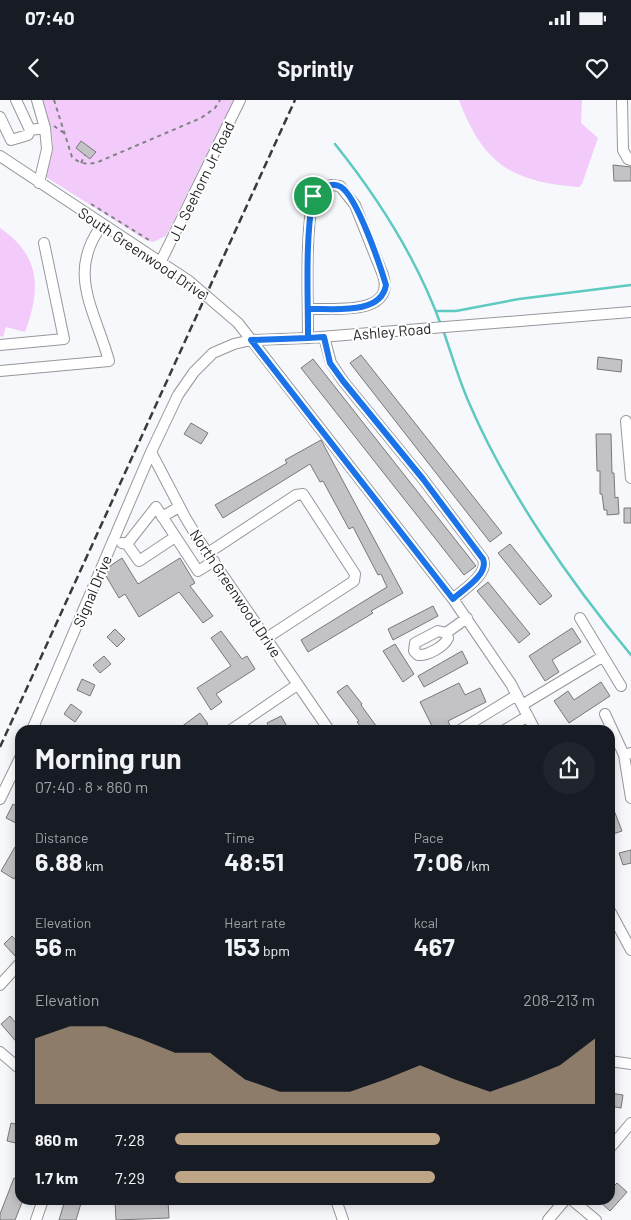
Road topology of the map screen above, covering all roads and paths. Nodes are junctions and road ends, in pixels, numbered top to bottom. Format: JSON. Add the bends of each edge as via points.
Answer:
{"nodes":[{"id":1,"x":16,"y":100,"type":"edge"},
{"id":2,"x":37,"y":100,"type":"edge"},
{"id":3,"x":54,"y":100,"type":"edge"},
{"id":4,"x":220,"y":100,"type":"edge"},
{"id":5,"x":240,"y":100,"type":"edge"},
{"id":6,"x":622,"y":100,"type":"edge"},
{"id":7,"x":0,"y":117,"type":"edge"},
{"id":8,"x":47,"y":126,"type":"junction"},
{"id":9,"x":30,"y":130,"type":"junction"},
{"id":10,"x":64,"y":134,"type":"junction"},
{"id":11,"x":85,"y":155,"type":"dead end"},
{"id":12,"x":0,"y":156,"type":"edge"},
{"id":13,"x":631,"y":160,"type":"edge"},
{"id":14,"x":81,"y":162,"type":"junction"},
{"id":15,"x":40,"y":183,"type":"junction"},
{"id":16,"x":102,"y":225,"type":"junction"},
{"id":17,"x":44,"y":243,"type":"dead end"},
{"id":18,"x":161,"y":261,"type":"junction"},
{"id":19,"x":308,"y":309,"type":"junction"},
{"id":20,"x":631,"y":312,"type":"edge"},
{"id":21,"x":324,"y":337,"type":"junction"},
{"id":22,"x":308,"y":338,"type":"junction"},
{"id":23,"x":251,"y":340,"type":"junction"},
{"id":24,"x":0,"y":345,"type":"edge"},
{"id":25,"x":0,"y":371,"type":"edge"},
{"id":26,"x":626,"y":421,"type":"dead end"},
{"id":27,"x":151,"y":452,"type":"junction"},
{"id":28,"x":631,"y":478,"type":"edge"},
{"id":29,"x":179,"y":507,"type":"junction"},
{"id":30,"x":162,"y":518,"type":"junction"},
{"id":31,"x":175,"y":537,"type":"junction"},
{"id":32,"x":113,"y":541,"type":"junction"},
{"id":33,"x":127,"y":544,"type":"junction"},
{"id":34,"x":211,"y":557,"type":"junction"},
{"id":35,"x":453,"y":599,"type":"junction"},
{"id":36,"x":467,"y":618,"type":"junction"},
{"id":37,"x":580,"y":618,"type":"dead end"},
{"id":38,"x":446,"y":633,"type":"dead end"},
{"id":39,"x":268,"y":637,"type":"junction"},
{"id":40,"x":602,"y":657,"type":"junction"},
{"id":41,"x":297,"y":685,"type":"junction"},
{"id":42,"x":621,"y":686,"type":"dead end"},
{"id":43,"x":517,"y":695,"type":"junction"},
{"id":44,"x":522,"y":705,"type":"junction"},
{"id":45,"x":605,"y":714,"type":"dead end"},
{"id":46,"x":528,"y":716,"type":"junction"},
{"id":47,"x":34,"y":725,"type":"edge"},
{"id":48,"x":238,"y":725,"type":"edge"},
{"id":49,"x":325,"y":725,"type":"edge"},
{"id":50,"x":468,"y":725,"type":"edge"},
{"id":51,"x":513,"y":725,"type":"edge"},
{"id":52,"x":532,"y":725,"type":"edge"},
{"id":53,"x":611,"y":725,"type":"edge"},
{"id":54,"x":615,"y":731,"type":"edge"},
{"id":55,"x":628,"y":754,"type":"edge"},
{"id":56,"x":15,"y":768,"type":"edge"},
{"id":57,"x":631,"y":798,"type":"edge"},
{"id":58,"x":0,"y":799,"type":"edge"},
{"id":59,"x":615,"y":920,"type":"edge"},
{"id":60,"x":631,"y":950,"type":"edge"},
{"id":61,"x":15,"y":968,"type":"edge"},
{"id":62,"x":0,"y":985,"type":"edge"},
{"id":63,"x":0,"y":1052,"type":"edge"},
{"id":64,"x":615,"y":1062,"type":"edge"},
{"id":65,"x":631,"y":1064,"type":"edge"},
{"id":66,"x":15,"y":1065,"type":"edge"},
{"id":67,"x":631,"y":1123,"type":"edge"},
{"id":68,"x":615,"y":1142,"type":"edge"},
{"id":69,"x":41,"y":1205,"type":"edge"},
{"id":70,"x":338,"y":1205,"type":"edge"},
{"id":71,"x":561,"y":1205,"type":"edge"},
{"id":72,"x":578,"y":1205,"type":"edge"},
{"id":73,"x":36,"y":1220,"type":"edge"},
{"id":74,"x":343,"y":1220,"type":"edge"},
{"id":75,"x":548,"y":1220,"type":"edge"},
{"id":76,"x":596,"y":1220,"type":"edge"}],
"edges":[{"from":1,"to":9,"type":"street"},
{"from":2,"to":8,"type":"street"},
{"from":3,"to":10,"type":"path"},
{"from":4,"to":14,"type":"path","via":[[196,121],[98,162]]},
{"from":5,"to":18,"type":"street","name":"J L Seehorn Jr Road"},
{"from":6,"to":13,"type":"street","via":[[623,150]]},
{"from":7,"to":9,"type":"street","via":[[11,140],[28,135]]},
{"from":8,"to":9,"type":"street"},
{"from":8,"to":10,"type":"path"},
{"from":8,"to":15,"type":"street","via":[[47,149]]},
{"from":10,"to":14,"type":"path","via":[[72,157]]},
{"from":11,"to":14,"type":"path"},
{"from":12,"to":15,"type":"street","name":"South Greenwood Drive"},
{"from":15,"to":16,"type":"street","name":"South Greenwood Drive"},
{"from":16,"to":18,"type":"street","name":"South Greenwood Drive"},
{"from":16,"to":25,"type":"street","via":[[86,252],[84,276],[109,361]]},
{"from":17,"to":24,"type":"street","via":[[64,339]]},
{"from":18,"to":23,"type":"street","name":"South Greenwood Drive","via":[[225,309]]},
{"from":19,"to":19,"type":"street","via":[[313,196],[330,185],[340,186],[355,204],[383,275],[385,293],[367,306]]},
{"from":19,"to":22,"type":"street"},
{"from":20,"to":21,"type":"street","name":"Ashley Road"},
{"from":21,"to":22,"type":"street","name":"Ashley Road"},
{"from":21,"to":35,"type":"street","via":[[330,363],[483,559],[484,571]]},
{"from":22,"to":23,"type":"street","name":"Ashley Road"},
{"from":23,"to":27,"type":"street","name":"Ashley Road","via":[[213,353],[194,372],[178,395]]},
{"from":23,"to":35,"type":"street","name":"South Greenwood Drive"},
{"from":26,"to":28,"type":"street"},
{"from":27,"to":29,"type":"street","name":"North Greenwood Drive"},
{"from":27,"to":32,"type":"street","name":"Signal Drive"},
{"from":29,"to":30,"type":"street"},
{"from":29,"to":34,"type":"street","name":"North Greenwood Drive"},
{"from":30,"to":31,"type":"street"},
{"from":30,"to":33,"type":"street","via":[[156,507]]},
{"from":31,"to":33,"type":"street","via":[[139,561]]},
{"from":31,"to":34,"type":"street","via":[[198,571]]},
{"from":32,"to":33,"type":"street"},
{"from":32,"to":47,"type":"street","name":"Signal Drive"},
{"from":34,"to":39,"type":"street","name":"North Greenwood Drive"},
{"from":34,"to":39,"type":"street","via":[[296,495],[303,494],[318,515],[356,574],[354,580]]},
{"from":35,"to":36,"type":"street","name":"South Greenwood Drive"},
{"from":36,"to":38,"type":"street"},
{"from":36,"to":43,"type":"street","name":"South Greenwood Drive"},
{"from":37,"to":40,"type":"street"},
{"from":39,"to":41,"type":"street","name":"North Greenwood Drive"},
{"from":40,"to":42,"type":"street"},
{"from":40,"to":44,"type":"street"},
{"from":41,"to":48,"type":"street"},
{"from":41,"to":49,"type":"street","name":"North Greenwood Drive"},
{"from":43,"to":44,"type":"street","name":"South Greenwood Drive"},
{"from":43,"to":50,"type":"street"},
{"from":44,"to":46,"type":"street","name":"South Greenwood Drive"},
{"from":45,"to":53,"type":"street"},
{"from":46,"to":51,"type":"street"},
{"from":46,"to":52,"type":"street","name":"South Greenwood Drive"},
{"from":54,"to":55,"type":"street"},
{"from":55,"to":57,"type":"street"},
{"from":56,"to":58,"type":"street"},
{"from":59,"to":60,"type":"street"},
{"from":61,"to":62,"type":"street"},
{"from":63,"to":66,"type":"street"},
{"from":64,"to":65,"type":"street"},
{"from":67,"to":68,"type":"street"},
{"from":69,"to":73,"type":"street"},
{"from":70,"to":74,"type":"street"},
{"from":71,"to":75,"type":"street"},
{"from":72,"to":76,"type":"street"}]}
